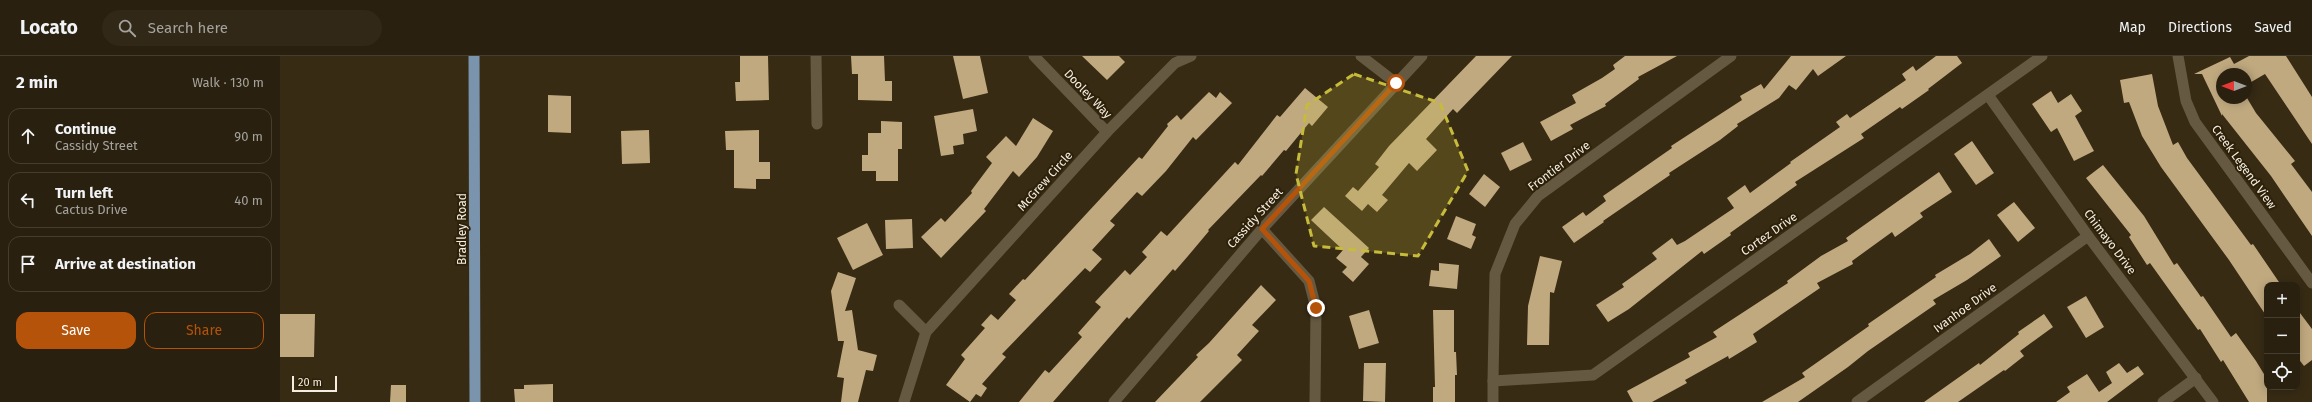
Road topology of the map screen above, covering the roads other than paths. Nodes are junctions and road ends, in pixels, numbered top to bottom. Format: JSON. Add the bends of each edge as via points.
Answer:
{"nodes":[{"id":1,"x":474,"y":56,"type":"edge"},
{"id":2,"x":816,"y":56,"type":"edge"},
{"id":3,"x":1034,"y":56,"type":"edge"},
{"id":4,"x":1191,"y":56,"type":"edge"},
{"id":5,"x":1361,"y":56,"type":"edge"},
{"id":6,"x":1422,"y":56,"type":"edge"},
{"id":7,"x":1731,"y":56,"type":"edge"},
{"id":8,"x":2042,"y":56,"type":"edge"},
{"id":9,"x":2178,"y":56,"type":"edge"},
{"id":10,"x":1396,"y":83,"type":"junction"},
{"id":11,"x":1988,"y":95,"type":"junction"},
{"id":12,"x":817,"y":124,"type":"dead end"},
{"id":13,"x":1107,"y":132,"type":"junction"},
{"id":14,"x":1262,"y":229,"type":"junction"},
{"id":15,"x":2088,"y":236,"type":"junction"},
{"id":16,"x":2312,"y":283,"type":"edge"},
{"id":17,"x":899,"y":305,"type":"dead end"},
{"id":18,"x":926,"y":332,"type":"junction"},
{"id":19,"x":2196,"y":378,"type":"junction"},
{"id":20,"x":1493,"y":381,"type":"junction"},
{"id":21,"x":475,"y":402,"type":"edge"},
{"id":22,"x":904,"y":402,"type":"edge"},
{"id":23,"x":1114,"y":402,"type":"edge"},
{"id":24,"x":1315,"y":402,"type":"edge"},
{"id":25,"x":1493,"y":402,"type":"edge"},
{"id":26,"x":1857,"y":402,"type":"edge"},
{"id":27,"x":2163,"y":402,"type":"edge"},
{"id":28,"x":2213,"y":402,"type":"edge"}],
"edges":[{"from":1,"to":21,"type":"main road","name":"Bradley Road"},
{"from":2,"to":12,"type":"street"},
{"from":3,"to":13,"type":"street","name":"Dooley Way"},
{"from":4,"to":13,"type":"street","name":"McGrew Circle","via":[[1175,63]]},
{"from":5,"to":10,"type":"street"},
{"from":6,"to":10,"type":"street","name":"Cassidy Street"},
{"from":7,"to":20,"type":"street","name":"Frontier Drive","via":[[1538,196],[1515,224],[1495,274]]},
{"from":8,"to":11,"type":"street","name":"Cortez Drive"},
{"from":9,"to":16,"type":"street","name":"Creek Legend View","via":[[2186,101],[2195,122]]},
{"from":10,"to":14,"type":"street","name":"Cassidy Street"},
{"from":11,"to":15,"type":"street","name":"Chimayo Drive"},
{"from":11,"to":20,"type":"street","name":"Cortez Drive","via":[[1593,374]]},
{"from":13,"to":18,"type":"street","name":"McGrew Circle"},
{"from":14,"to":23,"type":"street","name":"Cassidy Street"},
{"from":14,"to":24,"type":"street","via":[[1309,281],[1316,308]]},
{"from":15,"to":19,"type":"street","name":"Chimayo Drive"},
{"from":15,"to":26,"type":"street","name":"Ivanhoe Drive"},
{"from":17,"to":18,"type":"street"},
{"from":18,"to":22,"type":"street","name":"McGrew Circle"},
{"from":19,"to":27,"type":"street"},
{"from":19,"to":28,"type":"street","name":"Chimayo Drive"},
{"from":20,"to":25,"type":"street","name":"Frontier Drive"}]}
